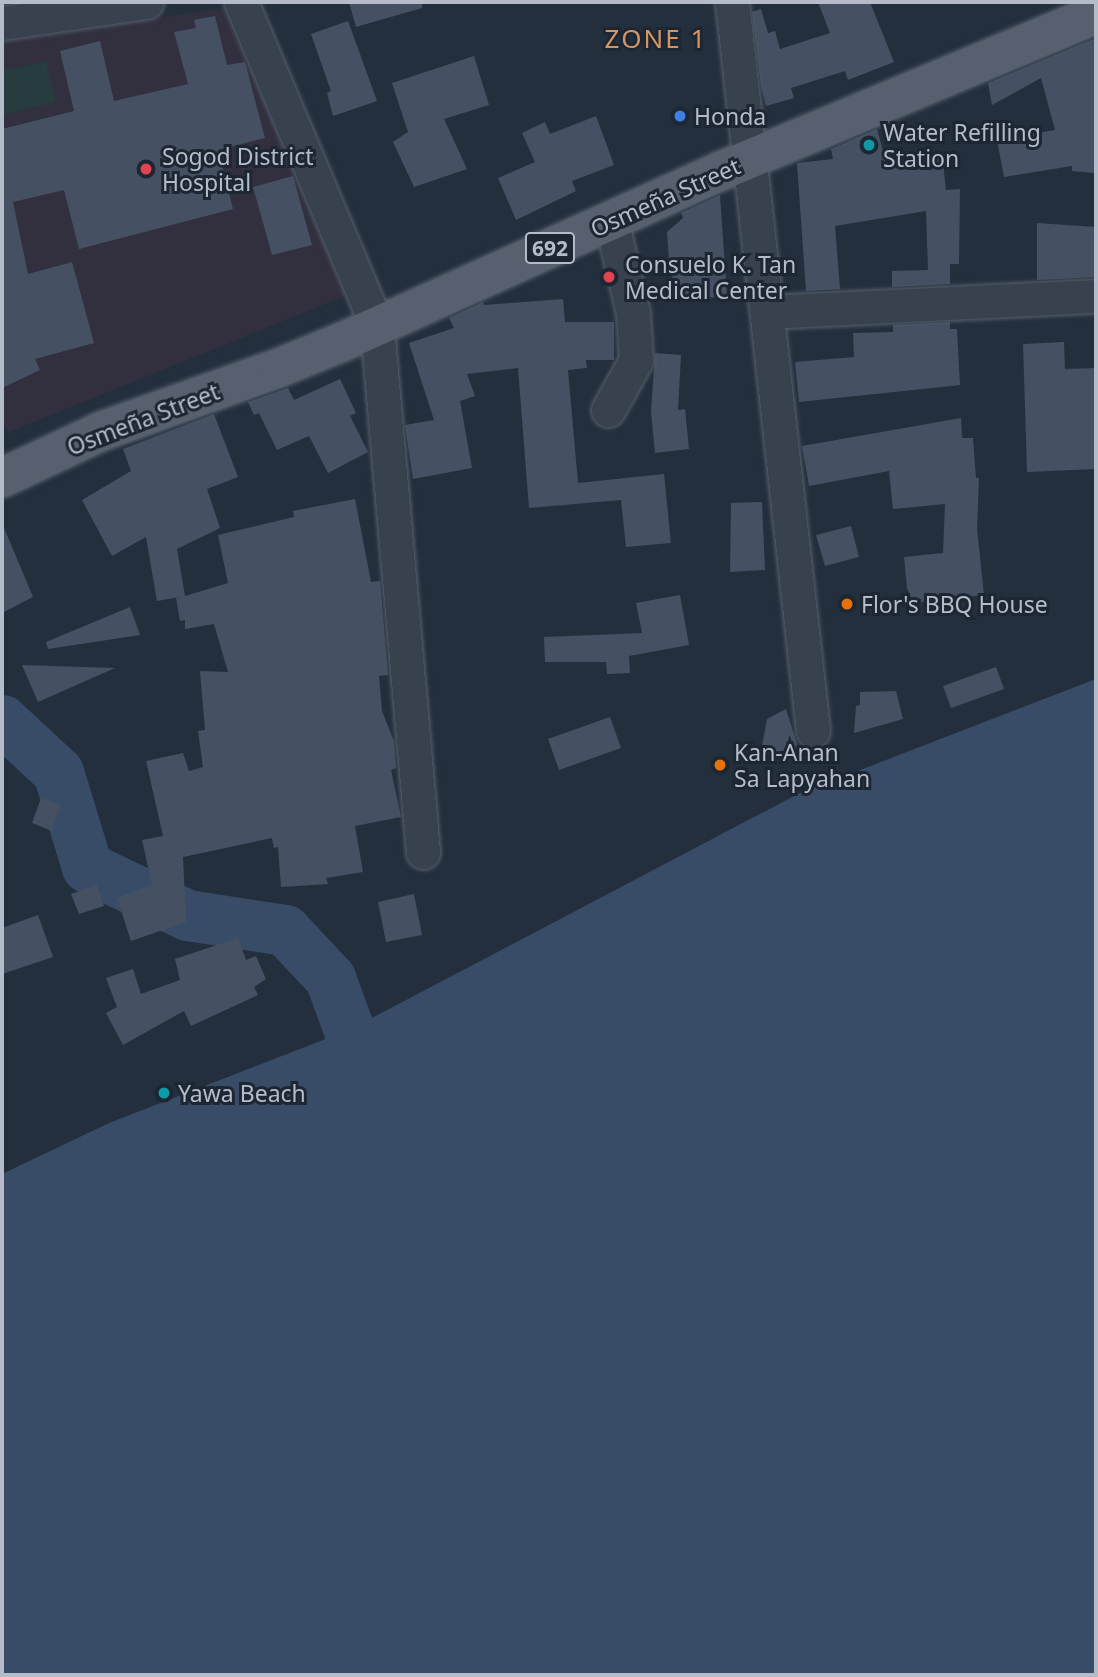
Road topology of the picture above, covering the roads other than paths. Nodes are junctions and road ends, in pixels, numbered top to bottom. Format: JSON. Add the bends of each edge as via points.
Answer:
{"nodes":[{"id":1,"x":146,"y":2,"type":"edge"},
{"id":2,"x":241,"y":2,"type":"edge"},
{"id":3,"x":732,"y":2,"type":"edge"},
{"id":4,"x":1096,"y":14,"type":"edge"},
{"id":5,"x":2,"y":23,"type":"edge"},
{"id":6,"x":751,"y":158,"type":"junction"},
{"id":7,"x":611,"y":220,"type":"junction"},
{"id":8,"x":1096,"y":296,"type":"edge"},
{"id":9,"x":767,"y":312,"type":"junction"},
{"id":10,"x":377,"y":326,"type":"junction"},
{"id":11,"x":608,"y":410,"type":"dead end"},
{"id":12,"x":2,"y":478,"type":"edge"},
{"id":13,"x":813,"y":731,"type":"dead end"},
{"id":14,"x":423,"y":852,"type":"dead end"}],
"edges":[{"from":1,"to":5,"type":"street"},
{"from":2,"to":10,"type":"street"},
{"from":3,"to":6,"type":"street"},
{"from":4,"to":6,"type":"main road","name":"Osmeña Street","number":"692"},
{"from":6,"to":7,"type":"main road","name":"Osmeña Street","number":"692"},
{"from":6,"to":9,"type":"street"},
{"from":7,"to":10,"type":"main road","name":"Osmeña Street","number":"692"},
{"from":7,"to":11,"type":"street","via":[[633,313],[636,360]]},
{"from":8,"to":9,"type":"street"},
{"from":9,"to":13,"type":"street"},
{"from":10,"to":12,"type":"main road","name":"Osmeña Street","number":"692","via":[[276,369],[102,431]]},
{"from":10,"to":14,"type":"street"}]}
